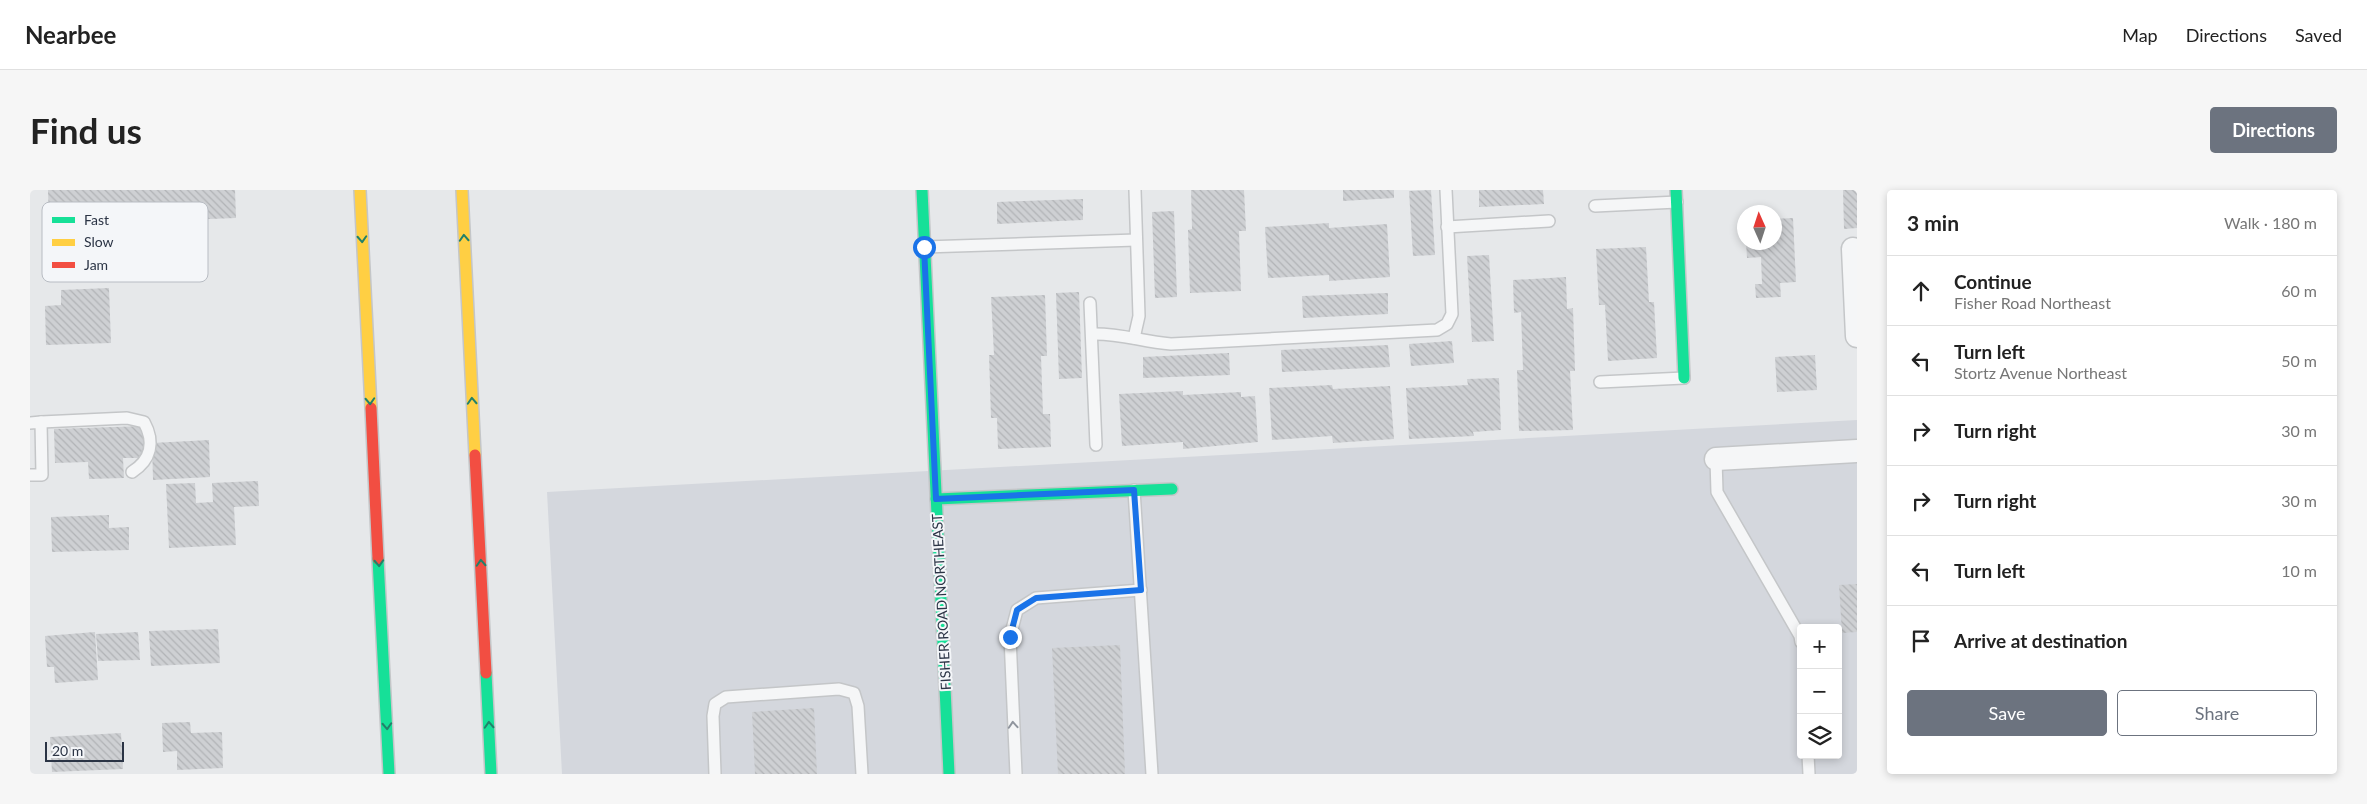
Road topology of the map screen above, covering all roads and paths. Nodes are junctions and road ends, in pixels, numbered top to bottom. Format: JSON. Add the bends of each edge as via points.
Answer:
{"nodes":[{"id":1,"x":360,"y":190,"type":"edge"},
{"id":2,"x":462,"y":190,"type":"edge"},
{"id":3,"x":922,"y":190,"type":"edge"},
{"id":4,"x":1134,"y":190,"type":"edge"},
{"id":5,"x":1446,"y":190,"type":"edge"},
{"id":6,"x":1676,"y":190,"type":"edge"},
{"id":7,"x":1676,"y":202,"type":"junction"},
{"id":8,"x":1595,"y":206,"type":"dead end"},
{"id":9,"x":1548,"y":221,"type":"dead end"},
{"id":10,"x":1448,"y":226,"type":"junction"},
{"id":11,"x":1136,"y":240,"type":"junction"},
{"id":12,"x":924,"y":247,"type":"junction"},
{"id":13,"x":1853,"y":249,"type":"dead end"},
{"id":14,"x":1090,"y":303,"type":"dead end"},
{"id":15,"x":1092,"y":334,"type":"junction"},
{"id":16,"x":1857,"y":336,"type":"edge"},
{"id":17,"x":1134,"y":338,"type":"junction"},
{"id":18,"x":1684,"y":378,"type":"joint"},
{"id":19,"x":1600,"y":382,"type":"dead end"},
{"id":20,"x":35,"y":422,"type":"edge"},
{"id":21,"x":1096,"y":445,"type":"dead end"},
{"id":22,"x":1857,"y":451,"type":"edge"},
{"id":23,"x":1716,"y":460,"type":"joint"},
{"id":24,"x":132,"y":472,"type":"dead end"},
{"id":25,"x":30,"y":475,"type":"edge"},
{"id":26,"x":1172,"y":489,"type":"dead end"},
{"id":27,"x":1134,"y":490,"type":"junction"},
{"id":28,"x":936,"y":499,"type":"junction"},
{"id":29,"x":1141,"y":590,"type":"junction"},
{"id":30,"x":1797,"y":631,"type":"edge"},
{"id":31,"x":1808,"y":759,"type":"edge"},
{"id":32,"x":389,"y":774,"type":"edge"},
{"id":33,"x":491,"y":774,"type":"edge"},
{"id":34,"x":715,"y":774,"type":"edge"},
{"id":35,"x":862,"y":774,"type":"edge"},
{"id":36,"x":949,"y":774,"type":"edge"},
{"id":37,"x":1016,"y":774,"type":"edge"},
{"id":38,"x":1152,"y":774,"type":"edge"},
{"id":39,"x":1809,"y":774,"type":"edge"}],
"edges":[{"from":1,"to":32,"type":"main road","one_way":true},
{"from":33,"to":2,"type":"main road","one_way":true},
{"from":3,"to":12,"type":"main road","name":"FISHER ROAD NORTHEAST"},
{"from":4,"to":11,"type":"lane"},
{"from":5,"to":10,"type":"lane"},
{"from":6,"to":7,"type":"main road"},
{"from":7,"to":8,"type":"lane"},
{"from":7,"to":18,"type":"main road"},
{"from":9,"to":10,"type":"lane"},
{"from":10,"to":17,"type":"lane","via":[[1452,314],[1447,324],[1437,330],[1171,344]]},
{"from":11,"to":12,"type":"lane"},
{"from":11,"to":17,"type":"lane","via":[[1139,316]]},
{"from":12,"to":28,"type":"main road","name":"FISHER ROAD NORTHEAST"},
{"from":13,"to":16,"type":"street"},
{"from":14,"to":15,"type":"lane"},
{"from":15,"to":17,"type":"lane","via":[[1114,333]]},
{"from":15,"to":21,"type":"lane"},
{"from":18,"to":19,"type":"lane"},
{"from":20,"to":24,"type":"lane","via":[[127,418],[144,422],[151,434],[150,449],[142,466]]},
{"from":20,"to":25,"type":"lane","via":[[42,475]]},
{"from":22,"to":23,"type":"street"},
{"from":23,"to":30,"type":"lane","via":[[1717,492]]},
{"from":26,"to":27,"type":"main road"},
{"from":27,"to":28,"type":"main road"},
{"from":27,"to":29,"type":"lane"},
{"from":28,"to":36,"type":"main road","name":"FISHER ROAD NORTHEAST"},
{"from":37,"to":29,"type":"lane","one_way":true,"via":[[1010,637],[1017,610],[1036,598]]},
{"from":29,"to":38,"type":"lane"},
{"from":31,"to":39,"type":"lane"},
{"from":34,"to":35,"type":"lane","via":[[715,704],[726,697],[839,689],[854,693],[858,706]]}]}
